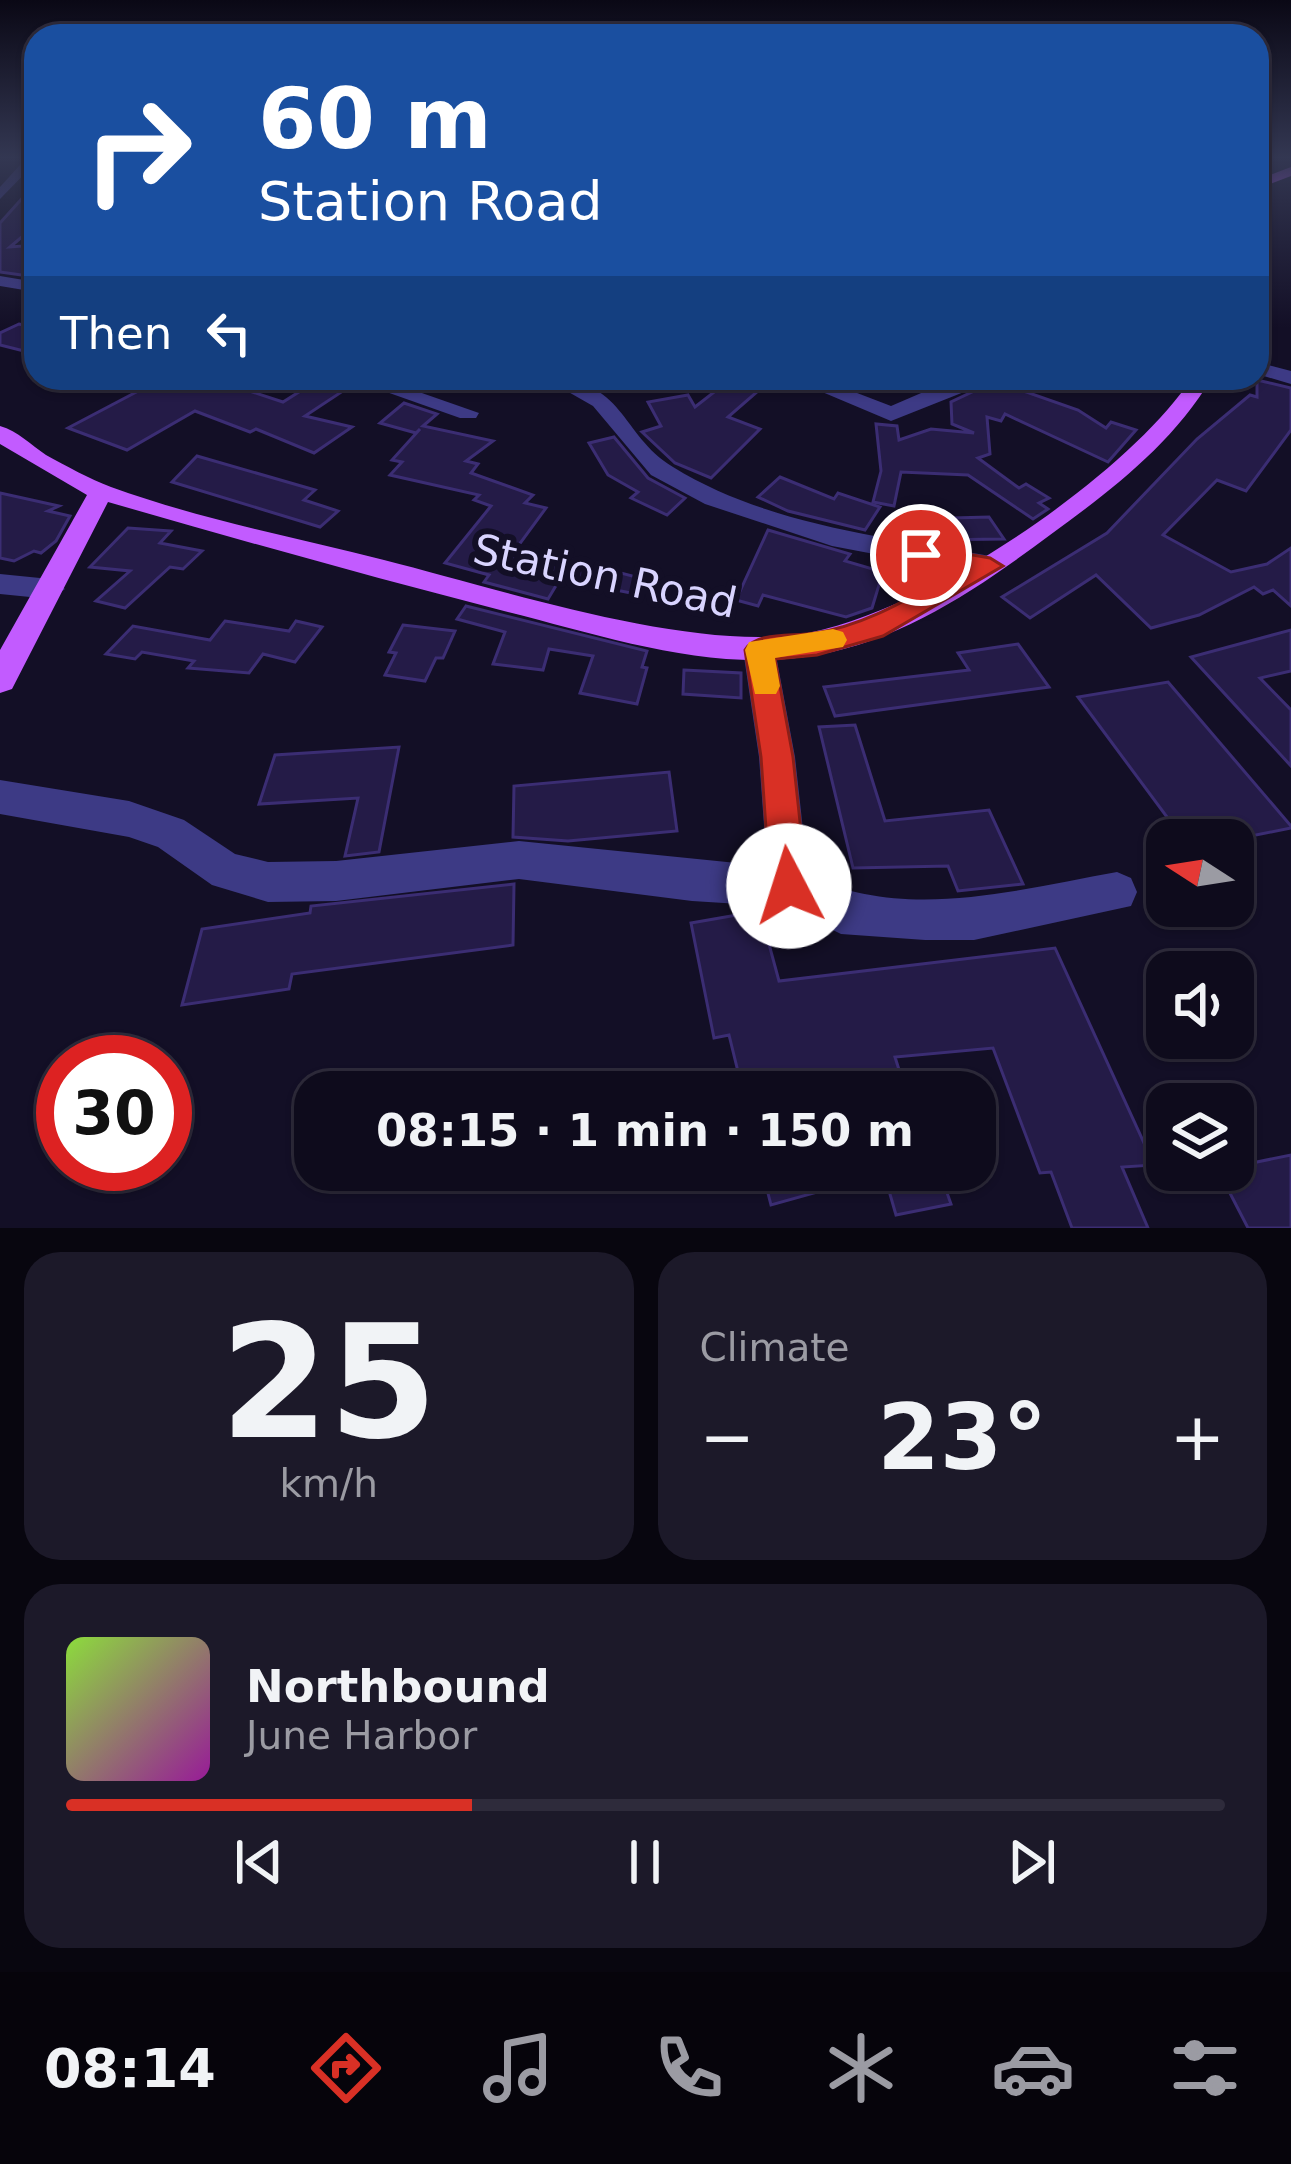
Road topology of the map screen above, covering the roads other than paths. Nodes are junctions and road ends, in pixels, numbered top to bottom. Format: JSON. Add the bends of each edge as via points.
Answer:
{"nodes":[{"id":1,"x":395,"y":390,"type":"edge"},
{"id":2,"x":579,"y":390,"type":"edge"},
{"id":3,"x":830,"y":390,"type":"edge"},
{"id":4,"x":952,"y":390,"type":"edge"},
{"id":5,"x":1194,"y":390,"type":"edge"},
{"id":6,"x":468,"y":413,"type":"dead end"},
{"id":7,"x":0,"y":433,"type":"edge"},
{"id":8,"x":101,"y":492,"type":"junction"},
{"id":9,"x":990,"y":566,"type":"junction"},
{"id":10,"x":0,"y":584,"type":"edge"},
{"id":11,"x":50,"y":589,"type":"junction"},
{"id":12,"x":759,"y":650,"type":"junction"},
{"id":13,"x":0,"y":680,"type":"edge"},
{"id":14,"x":0,"y":797,"type":"edge"},
{"id":15,"x":789,"y":886,"type":"junction"},
{"id":16,"x":1118,"y":892,"type":"dead end"}],
"edges":[{"from":1,"to":6,"type":"street"},
{"from":2,"to":9,"type":"street","via":[[601,401],[660,470],[714,498],[832,537]]},
{"from":3,"to":4,"type":"street","via":[[891,414]]},
{"from":5,"to":9,"type":"main road","name":"Station Road","via":[[1134,459]]},
{"from":7,"to":8,"type":"main road","name":"Station Road"},
{"from":8,"to":11,"type":"main road"},
{"from":8,"to":12,"type":"main road","name":"Station Road","via":[[564,615]]},
{"from":9,"to":12,"type":"main road","name":"Station Road","via":[[874,628]]},
{"from":10,"to":11,"type":"street"},
{"from":11,"to":13,"type":"main road"},
{"from":12,"to":15,"type":"street"},
{"from":14,"to":15,"type":"street","via":[[130,819],[170,833],[226,871],[268,882],[519,860]]},
{"from":15,"to":16,"type":"street","via":[[841,913],[925,919],[974,919]]}]}
